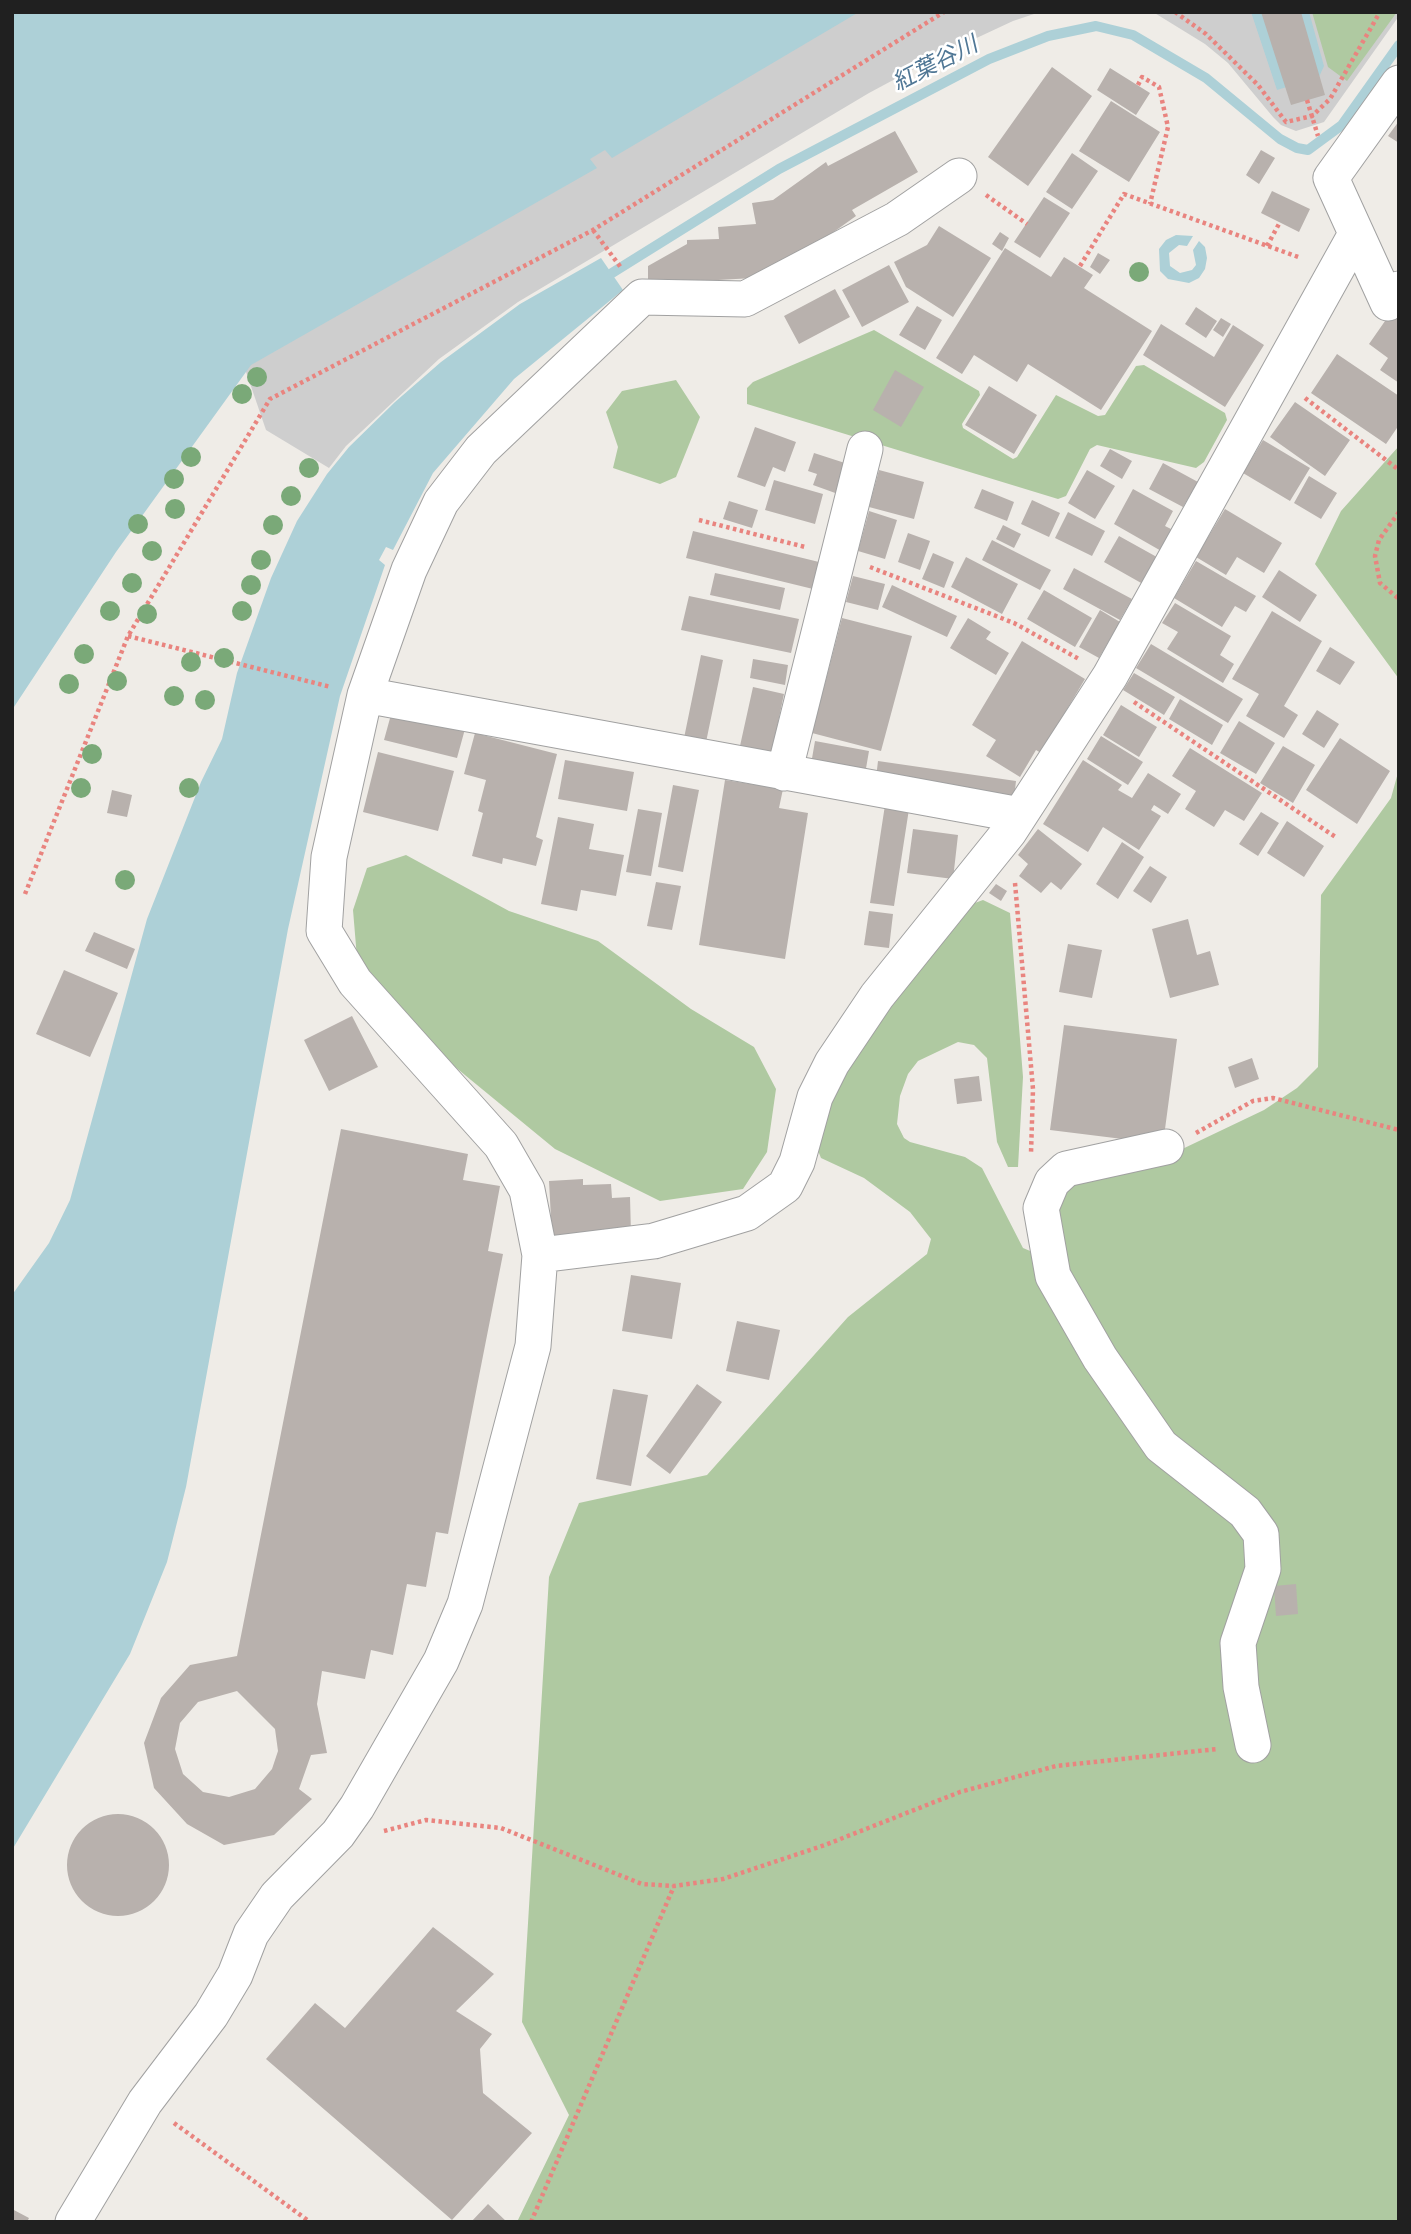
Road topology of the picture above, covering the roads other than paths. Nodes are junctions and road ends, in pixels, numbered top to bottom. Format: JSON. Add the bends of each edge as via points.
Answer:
{"nodes":[{"id":1,"x":1399,"y":83,"type":"edge"},
{"id":2,"x":959,"y":176,"type":"road end"},
{"id":3,"x":1356,"y":234,"type":"junction"},
{"id":4,"x":1399,"y":289,"type":"edge"},
{"id":5,"x":865,"y":449,"type":"dead end"},
{"id":6,"x":351,"y":691,"type":"junction"},
{"id":7,"x":784,"y":773,"type":"junction"},
{"id":8,"x":1020,"y":815,"type":"junction"},
{"id":9,"x":1166,"y":1147,"type":"road end"},
{"id":10,"x":540,"y":1255,"type":"junction"},
{"id":11,"x":1252,"y":1745,"type":"road end"},
{"id":12,"x":73,"y":2222,"type":"edge"}],
"edges":[{"from":1,"to":3,"type":"street","via":[[1331,177]]},
{"from":2,"to":6,"type":"street","via":[[897,219],[745,299],[642,297],[481,450],[441,502]]},
{"from":3,"to":4,"type":"street","via":[[1388,303]]},
{"from":3,"to":8,"type":"street","via":[[1110,676]]},
{"from":5,"to":7,"type":"street"},
{"from":6,"to":7,"type":"street"},
{"from":6,"to":10,"type":"street","via":[[324,931],[355,982],[501,1145],[527,1190]]},
{"from":7,"to":8,"type":"street"},
{"from":8,"to":10,"type":"street","via":[[877,996],[832,1063],[815,1097],[785,1186],[747,1213],[654,1241]]},
{"from":9,"to":11,"type":"street","via":[[1066,1169],[1052,1182],[1041,1209],[1054,1276],[1100,1357],[1161,1446],[1245,1512],[1261,1534],[1263,1569],[1238,1643]]},
{"from":10,"to":12,"type":"street","via":[[533,1346],[465,1604],[441,1661],[357,1807],[338,1834],[277,1896],[251,1934],[235,1975],[211,2015],[145,2102]]}]}
